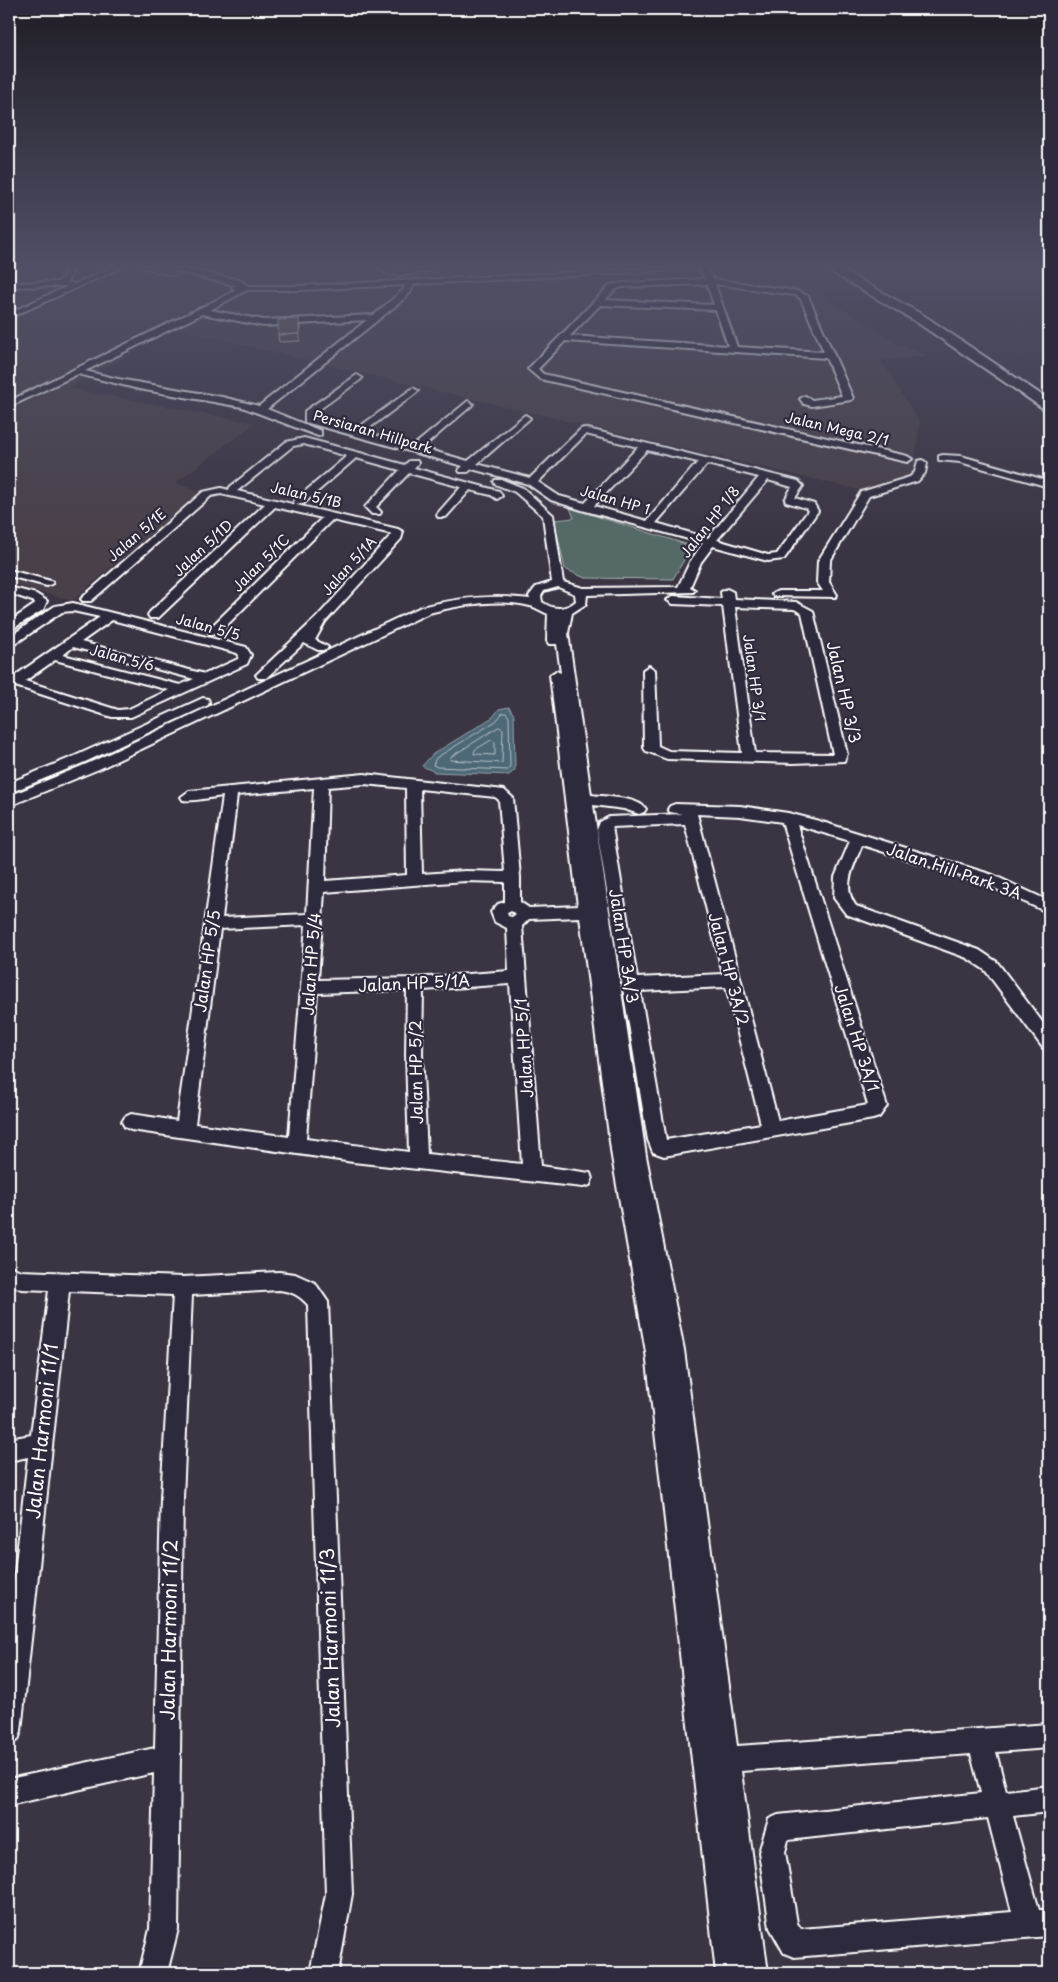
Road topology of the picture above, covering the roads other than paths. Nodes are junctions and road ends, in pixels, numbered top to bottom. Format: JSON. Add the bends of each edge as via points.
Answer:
{"nodes":[{"id":1,"x":103,"y":358,"type":"edge"},
{"id":2,"x":323,"y":358,"type":"edge"},
{"id":3,"x":543,"y":358,"type":"edge"},
{"id":4,"x":830,"y":358,"type":"edge"},
{"id":5,"x":979,"y":358,"type":"edge"},
{"id":6,"x":995,"y":358,"type":"edge"},
{"id":7,"x":92,"y":364,"type":"junction"},
{"id":8,"x":77,"y":371,"type":"junction"},
{"id":9,"x":89,"y":375,"type":"junction"},
{"id":10,"x":61,"y":378,"type":"junction"},
{"id":11,"x":357,"y":378,"type":"dead end"},
{"id":12,"x":413,"y":391,"type":"dead end"},
{"id":13,"x":1049,"y":394,"type":"edge"},
{"id":14,"x":805,"y":399,"type":"dead end"},
{"id":15,"x":9,"y":404,"type":"edge"},
{"id":16,"x":468,"y":404,"type":"dead end"},
{"id":17,"x":1049,"y":406,"type":"edge"},
{"id":18,"x":261,"y":409,"type":"junction"},
{"id":19,"x":525,"y":418,"type":"dead end"},
{"id":20,"x":357,"y":433,"type":"junction"},
{"id":21,"x":290,"y":444,"type":"joint"},
{"id":22,"x":645,"y":446,"type":"junction"},
{"id":23,"x":414,"y":449,"type":"junction"},
{"id":24,"x":354,"y":455,"type":"junction"},
{"id":25,"x":907,"y":459,"type":"dead end"},
{"id":26,"x":416,"y":460,"type":"junction"},
{"id":27,"x":944,"y":460,"type":"junction"},
{"id":28,"x":704,"y":461,"type":"junction"},
{"id":29,"x":471,"y":464,"type":"junction"},
{"id":30,"x":408,"y":469,"type":"junction"},
{"id":31,"x":461,"y":472,"type":"junction"},
{"id":32,"x":766,"y":476,"type":"junction"},
{"id":33,"x":532,"y":482,"type":"junction"},
{"id":34,"x":1049,"y":484,"type":"edge"},
{"id":35,"x":468,"y":486,"type":"junction"},
{"id":36,"x":234,"y":489,"type":"dead end"},
{"id":37,"x":1049,"y":489,"type":"edge"},
{"id":38,"x":208,"y":494,"type":"joint"},
{"id":39,"x":497,"y":496,"type":"dead end"},
{"id":40,"x":299,"y":502,"type":"dead end"},
{"id":41,"x":273,"y":503,"type":"junction"},
{"id":42,"x":586,"y":508,"type":"junction"},
{"id":43,"x":376,"y":512,"type":"dead end"},
{"id":44,"x":442,"y":515,"type":"dead end"},
{"id":45,"x":330,"y":516,"type":"junction"},
{"id":46,"x":649,"y":525,"type":"junction"},
{"id":47,"x":398,"y":532,"type":"joint"},
{"id":48,"x":711,"y":542,"type":"junction"},
{"id":49,"x":9,"y":573,"type":"edge"},
{"id":50,"x":47,"y":584,"type":"dead end"},
{"id":51,"x":555,"y":585,"type":"junction"},
{"id":52,"x":9,"y":590,"type":"edge"},
{"id":53,"x":683,"y":590,"type":"junction"},
{"id":54,"x":581,"y":592,"type":"junction"},
{"id":55,"x":831,"y":595,"type":"joint"},
{"id":56,"x":728,"y":597,"type":"junction"},
{"id":57,"x":536,"y":598,"type":"junction"},
{"id":58,"x":86,"y":599,"type":"dead end"},
{"id":59,"x":672,"y":600,"type":"dead end"},
{"id":60,"x":39,"y":606,"type":"joint"},
{"id":61,"x":560,"y":612,"type":"junction"},
{"id":62,"x":154,"y":614,"type":"dead end"},
{"id":63,"x":110,"y":616,"type":"junction"},
{"id":64,"x":321,"y":620,"type":"junction"},
{"id":65,"x":9,"y":627,"type":"edge"},
{"id":66,"x":214,"y":630,"type":"dead end"},
{"id":67,"x":9,"y":642,"type":"edge"},
{"id":68,"x":71,"y":644,"type":"junction"},
{"id":69,"x":322,"y":647,"type":"junction"},
{"id":70,"x":54,"y":656,"type":"junction"},
{"id":71,"x":648,"y":670,"type":"dead end"},
{"id":72,"x":206,"y":678,"type":"junction"},
{"id":73,"x":266,"y":679,"type":"junction"},
{"id":74,"x":12,"y":681,"type":"edge"},
{"id":75,"x":244,"y":684,"type":"joint"},
{"id":76,"x":182,"y":690,"type":"junction"},
{"id":77,"x":749,"y":758,"type":"junction"},
{"id":78,"x":80,"y":759,"type":"junction"},
{"id":79,"x":94,"y":766,"type":"junction"},
{"id":80,"x":321,"y":783,"type":"junction"},
{"id":81,"x":413,"y":784,"type":"junction"},
{"id":82,"x":9,"y":788,"type":"edge"},
{"id":83,"x":231,"y":790,"type":"junction"},
{"id":84,"x":188,"y":797,"type":"dead end"},
{"id":85,"x":9,"y":801,"type":"edge"},
{"id":86,"x":579,"y":805,"type":"junction"},
{"id":87,"x":689,"y":813,"type":"junction"},
{"id":88,"x":788,"y":818,"type":"junction"},
{"id":89,"x":858,"y":838,"type":"junction"},
{"id":90,"x":513,"y":877,"type":"junction"},
{"id":91,"x":415,"y":880,"type":"junction"},
{"id":92,"x":316,"y":887,"type":"junction"},
{"id":93,"x":1049,"y":907,"type":"edge"},
{"id":94,"x":593,"y":911,"type":"junction"},
{"id":95,"x":517,"y":914,"type":"junction"},
{"id":96,"x":314,"y":919,"type":"junction"},
{"id":97,"x":212,"y":924,"type":"junction"},
{"id":98,"x":519,"y":977,"type":"junction"},
{"id":99,"x":733,"y":980,"type":"junction"},
{"id":100,"x":415,"y":984,"type":"junction"},
{"id":101,"x":630,"y":985,"type":"junction"},
{"id":102,"x":309,"y":987,"type":"junction"},
{"id":103,"x":1049,"y":1043,"type":"edge"},
{"id":104,"x":131,"y":1122,"type":"dead end"},
{"id":105,"x":771,"y":1129,"type":"junction"},
{"id":106,"x":185,"y":1131,"type":"junction"},
{"id":107,"x":297,"y":1146,"type":"junction"},
{"id":108,"x":664,"y":1148,"type":"joint"},
{"id":109,"x":418,"y":1160,"type":"junction"},
{"id":110,"x":532,"y":1173,"type":"junction"},
{"id":111,"x":583,"y":1179,"type":"dead end"},
{"id":112,"x":9,"y":1275,"type":"edge"},
{"id":113,"x":60,"y":1281,"type":"junction"},
{"id":114,"x":183,"y":1286,"type":"junction"},
{"id":115,"x":40,"y":1444,"type":"junction"},
{"id":116,"x":9,"y":1450,"type":"edge"},
{"id":117,"x":16,"y":1610,"type":"edge"},
{"id":118,"x":9,"y":1731,"type":"edge"},
{"id":119,"x":1049,"y":1736,"type":"edge"},
{"id":120,"x":980,"y":1741,"type":"junction"},
{"id":121,"x":166,"y":1758,"type":"junction"},
{"id":122,"x":715,"y":1760,"type":"junction"},
{"id":123,"x":9,"y":1792,"type":"edge"},
{"id":124,"x":1049,"y":1799,"type":"edge"},
{"id":125,"x":997,"y":1804,"type":"junction"},
{"id":126,"x":1039,"y":1924,"type":"edge"},
{"id":127,"x":153,"y":1973,"type":"edge"},
{"id":128,"x":324,"y":1973,"type":"edge"},
{"id":129,"x":730,"y":1973,"type":"edge"},
{"id":130,"x":754,"y":1973,"type":"edge"}],
"edges":[{"from":1,"to":7,"type":"street"},
{"from":2,"to":18,"type":"street"},
{"from":3,"to":25,"type":"street","name":"Jalan Mega 2/1","via":[[533,369],[540,376]]},
{"from":4,"to":14,"type":"street","via":[[848,398],[812,403]]},
{"from":5,"to":17,"type":"highway"},
{"from":6,"to":13,"type":"highway"},
{"from":7,"to":8,"type":"street"},
{"from":7,"to":9,"type":"street"},
{"from":8,"to":9,"type":"street","name":"Persiaran Hillpark"},
{"from":8,"to":10,"type":"street"},
{"from":9,"to":10,"type":"street"},
{"from":9,"to":18,"type":"street","name":"Persiaran Hillpark","via":[[121,384]]},
{"from":10,"to":15,"type":"street"},
{"from":11,"to":20,"type":"street","via":[[308,413],[308,420]]},
{"from":12,"to":20,"type":"street"},
{"from":16,"to":23,"type":"street"},
{"from":18,"to":26,"type":"street","name":"Persiaran Hillpark","via":[[310,430]]},
{"from":19,"to":29,"type":"street"},
{"from":20,"to":23,"type":"street"},
{"from":21,"to":24,"type":"street","via":[[304,441]]},
{"from":21,"to":36,"type":"street"},
{"from":22,"to":28,"type":"street"},
{"from":22,"to":33,"type":"street","via":[[584,431]]},
{"from":22,"to":42,"type":"street"},
{"from":23,"to":29,"type":"street"},
{"from":24,"to":30,"type":"street"},
{"from":24,"to":40,"type":"street"},
{"from":26,"to":30,"type":"street"},
{"from":26,"to":31,"type":"street","name":"Persiaran Hillpark"},
{"from":27,"to":34,"type":"street","via":[[961,459]]},
{"from":27,"to":37,"type":"street"},
{"from":27,"to":55,"type":"street","via":[[942,466],[928,460],[929,471],[915,484],[872,498],[849,527],[833,563]]},
{"from":28,"to":32,"type":"street"},
{"from":28,"to":46,"type":"street"},
{"from":29,"to":31,"type":"street"},
{"from":29,"to":33,"type":"street","name":"Jalan HP 1"},
{"from":30,"to":35,"type":"street"},
{"from":30,"to":43,"type":"street","via":[[370,507]]},
{"from":31,"to":51,"type":"street","name":"Persiaran Hillpark","via":[[506,484],[539,506]]},
{"from":32,"to":48,"type":"street","name":"Jalan HP 1/8"},
{"from":32,"to":48,"type":"street","name":"Jalan HP 1","via":[[794,483],[798,486],[790,500],[810,506],[813,511],[780,557],[768,558]]},
{"from":33,"to":42,"type":"street","name":"Jalan HP 1","via":[[555,498]]},
{"from":35,"to":39,"type":"street"},
{"from":35,"to":44,"type":"street"},
{"from":38,"to":41,"type":"street","name":"Jalan 5/1B","via":[[221,491]]},
{"from":38,"to":58,"type":"street","name":"Jalan 5/1E"},
{"from":41,"to":45,"type":"street","name":"Jalan 5/1B"},
{"from":41,"to":62,"type":"street","name":"Jalan 5/1D"},
{"from":42,"to":46,"type":"street","name":"Jalan HP 1"},
{"from":45,"to":47,"type":"street","name":"Jalan 5/1B"},
{"from":45,"to":66,"type":"street","name":"Jalan 5/1C"},
{"from":46,"to":48,"type":"street","name":"Jalan HP 1"},
{"from":47,"to":64,"type":"street","name":"Jalan 5/1A","via":[[397,537]]},
{"from":48,"to":53,"type":"street","name":"Jalan HP 1/8","via":[[685,578]]},
{"from":49,"to":50,"type":"street"},
{"from":51,"to":54,"type":"street"},
{"from":51,"to":57,"type":"street"},
{"from":52,"to":60,"type":"street","via":[[32,596],[41,601]]},
{"from":53,"to":54,"type":"street"},
{"from":53,"to":56,"type":"street"},
{"from":54,"to":61,"type":"street","via":[[582,602],[574,609]]},
{"from":55,"to":56,"type":"street"},
{"from":56,"to":59,"type":"street"},
{"from":56,"to":77,"type":"street","name":"Jalan HP 3/1"},
{"from":56,"to":77,"type":"street","name":"Jalan HP 3/3","via":[[807,611],[840,754],[839,758]]},
{"from":57,"to":61,"type":"street","via":[[544,609]]},
{"from":57,"to":69,"type":"street","via":[[511,590],[445,595],[400,610]]},
{"from":57,"to":73,"type":"street","via":[[472,601],[425,610]]},
{"from":60,"to":65,"type":"street"},
{"from":61,"to":86,"type":"street","via":[[552,633]]},
{"from":63,"to":67,"type":"street","name":"Jalan 5/5","via":[[73,607],[59,609]]},
{"from":63,"to":68,"type":"street"},
{"from":63,"to":72,"type":"street","name":"Jalan 5/5","via":[[242,650],[243,662]]},
{"from":64,"to":69,"type":"street","via":[[309,642]]},
{"from":64,"to":73,"type":"street"},
{"from":68,"to":70,"type":"street"},
{"from":68,"to":72,"type":"street"},
{"from":69,"to":73,"type":"street"},
{"from":70,"to":74,"type":"street"},
{"from":70,"to":76,"type":"street","name":"Jalan 5/6"},
{"from":71,"to":77,"type":"street","via":[[650,748],[666,755]]},
{"from":72,"to":76,"type":"street","name":"Jalan 5/5"},
{"from":73,"to":75,"type":"street"},
{"from":73,"to":79,"type":"street"},
{"from":74,"to":76,"type":"street","name":"Jalan 5/5","via":[[117,714],[131,713]]},
{"from":75,"to":78,"type":"street"},
{"from":78,"to":79,"type":"street"},
{"from":78,"to":82,"type":"street"},
{"from":79,"to":85,"type":"street"},
{"from":80,"to":81,"type":"street","via":[[364,779]]},
{"from":80,"to":83,"type":"street"},
{"from":80,"to":92,"type":"street","name":"Jalan HP 5/4"},
{"from":81,"to":90,"type":"street","name":"Jalan HP 5/1","via":[[499,793],[506,798]]},
{"from":81,"to":91,"type":"street"},
{"from":83,"to":84,"type":"street"},
{"from":83,"to":97,"type":"street","name":"Jalan HP 5/5"},
{"from":86,"to":87,"type":"street","name":"Jalan Hill Park 3A","via":[[625,813],[639,809]]},
{"from":86,"to":94,"type":"street"},
{"from":87,"to":88,"type":"street","name":"Jalan Hill Park 3A","via":[[740,811]]},
{"from":87,"to":99,"type":"street","name":"Jalan HP 3A/2"},
{"from":87,"to":101,"type":"street","name":"Jalan HP 3A/3","via":[[605,824]]},
{"from":88,"to":89,"type":"street","name":"Jalan Hill Park 3A"},
{"from":88,"to":105,"type":"street","name":"Jalan HP 3A/1","via":[[878,1106],[873,1112]]},
{"from":89,"to":93,"type":"street","name":"Jalan Hill Park 3A","via":[[988,880]]},
{"from":89,"to":103,"type":"street","via":[[842,877],[842,898],[851,910],[956,948],[991,966]]},
{"from":90,"to":91,"type":"street"},
{"from":90,"to":95,"type":"street","name":"Jalan HP 5/1"},
{"from":91,"to":92,"type":"street"},
{"from":92,"to":96,"type":"street","name":"Jalan HP 5/4"},
{"from":94,"to":95,"type":"street"},
{"from":94,"to":122,"type":"street","via":[[621,1157],[656,1352]]},
{"from":95,"to":98,"type":"street","name":"Jalan HP 5/1"},
{"from":96,"to":97,"type":"street"},
{"from":96,"to":102,"type":"street","name":"Jalan HP 5/4"},
{"from":97,"to":106,"type":"street","name":"Jalan HP 5/5"},
{"from":98,"to":100,"type":"street","name":"Jalan HP 5/1A"},
{"from":98,"to":110,"type":"street","name":"Jalan HP 5/1"},
{"from":99,"to":101,"type":"street"},
{"from":99,"to":105,"type":"street","name":"Jalan HP 3A/2"},
{"from":100,"to":102,"type":"street","name":"Jalan HP 5/1A"},
{"from":100,"to":109,"type":"street","name":"Jalan HP 5/2"},
{"from":101,"to":108,"type":"street","name":"Jalan HP 3A/3","via":[[657,1140]]},
{"from":102,"to":107,"type":"street","name":"Jalan HP 5/4"},
{"from":104,"to":106,"type":"street"},
{"from":105,"to":108,"type":"street","name":"Jalan HP 3A/1"},
{"from":106,"to":107,"type":"street"},
{"from":107,"to":109,"type":"street"},
{"from":109,"to":110,"type":"street"},
{"from":110,"to":111,"type":"street"},
{"from":112,"to":113,"type":"street","via":[[21,1280]]},
{"from":113,"to":114,"type":"street"},
{"from":113,"to":115,"type":"street","name":"Jalan Harmoni 11/1"},
{"from":114,"to":121,"type":"street","name":"Jalan Harmoni 11/2","via":[[172,1498]]},
{"from":114,"to":128,"type":"street","name":"Jalan Harmoni 11/3","via":[[279,1281],[295,1283],[308,1290],[318,1302],[339,1894]]},
{"from":115,"to":116,"type":"street"},
{"from":115,"to":117,"type":"street","name":"Jalan Harmoni 11/1"},
{"from":117,"to":118,"type":"street","name":"Jalan Harmoni 11/1"},
{"from":119,"to":120,"type":"street"},
{"from":120,"to":122,"type":"street"},
{"from":120,"to":125,"type":"street"},
{"from":121,"to":123,"type":"street"},
{"from":121,"to":127,"type":"street","name":"Jalan Harmoni 11/2","via":[[164,1929]]},
{"from":122,"to":129,"type":"street"},
{"from":122,"to":130,"type":"street"},
{"from":124,"to":125,"type":"street"},
{"from":125,"to":126,"type":"street"},
{"from":125,"to":126,"type":"street","via":[[778,1828],[772,1852],[784,1928],[794,1944]]}]}
